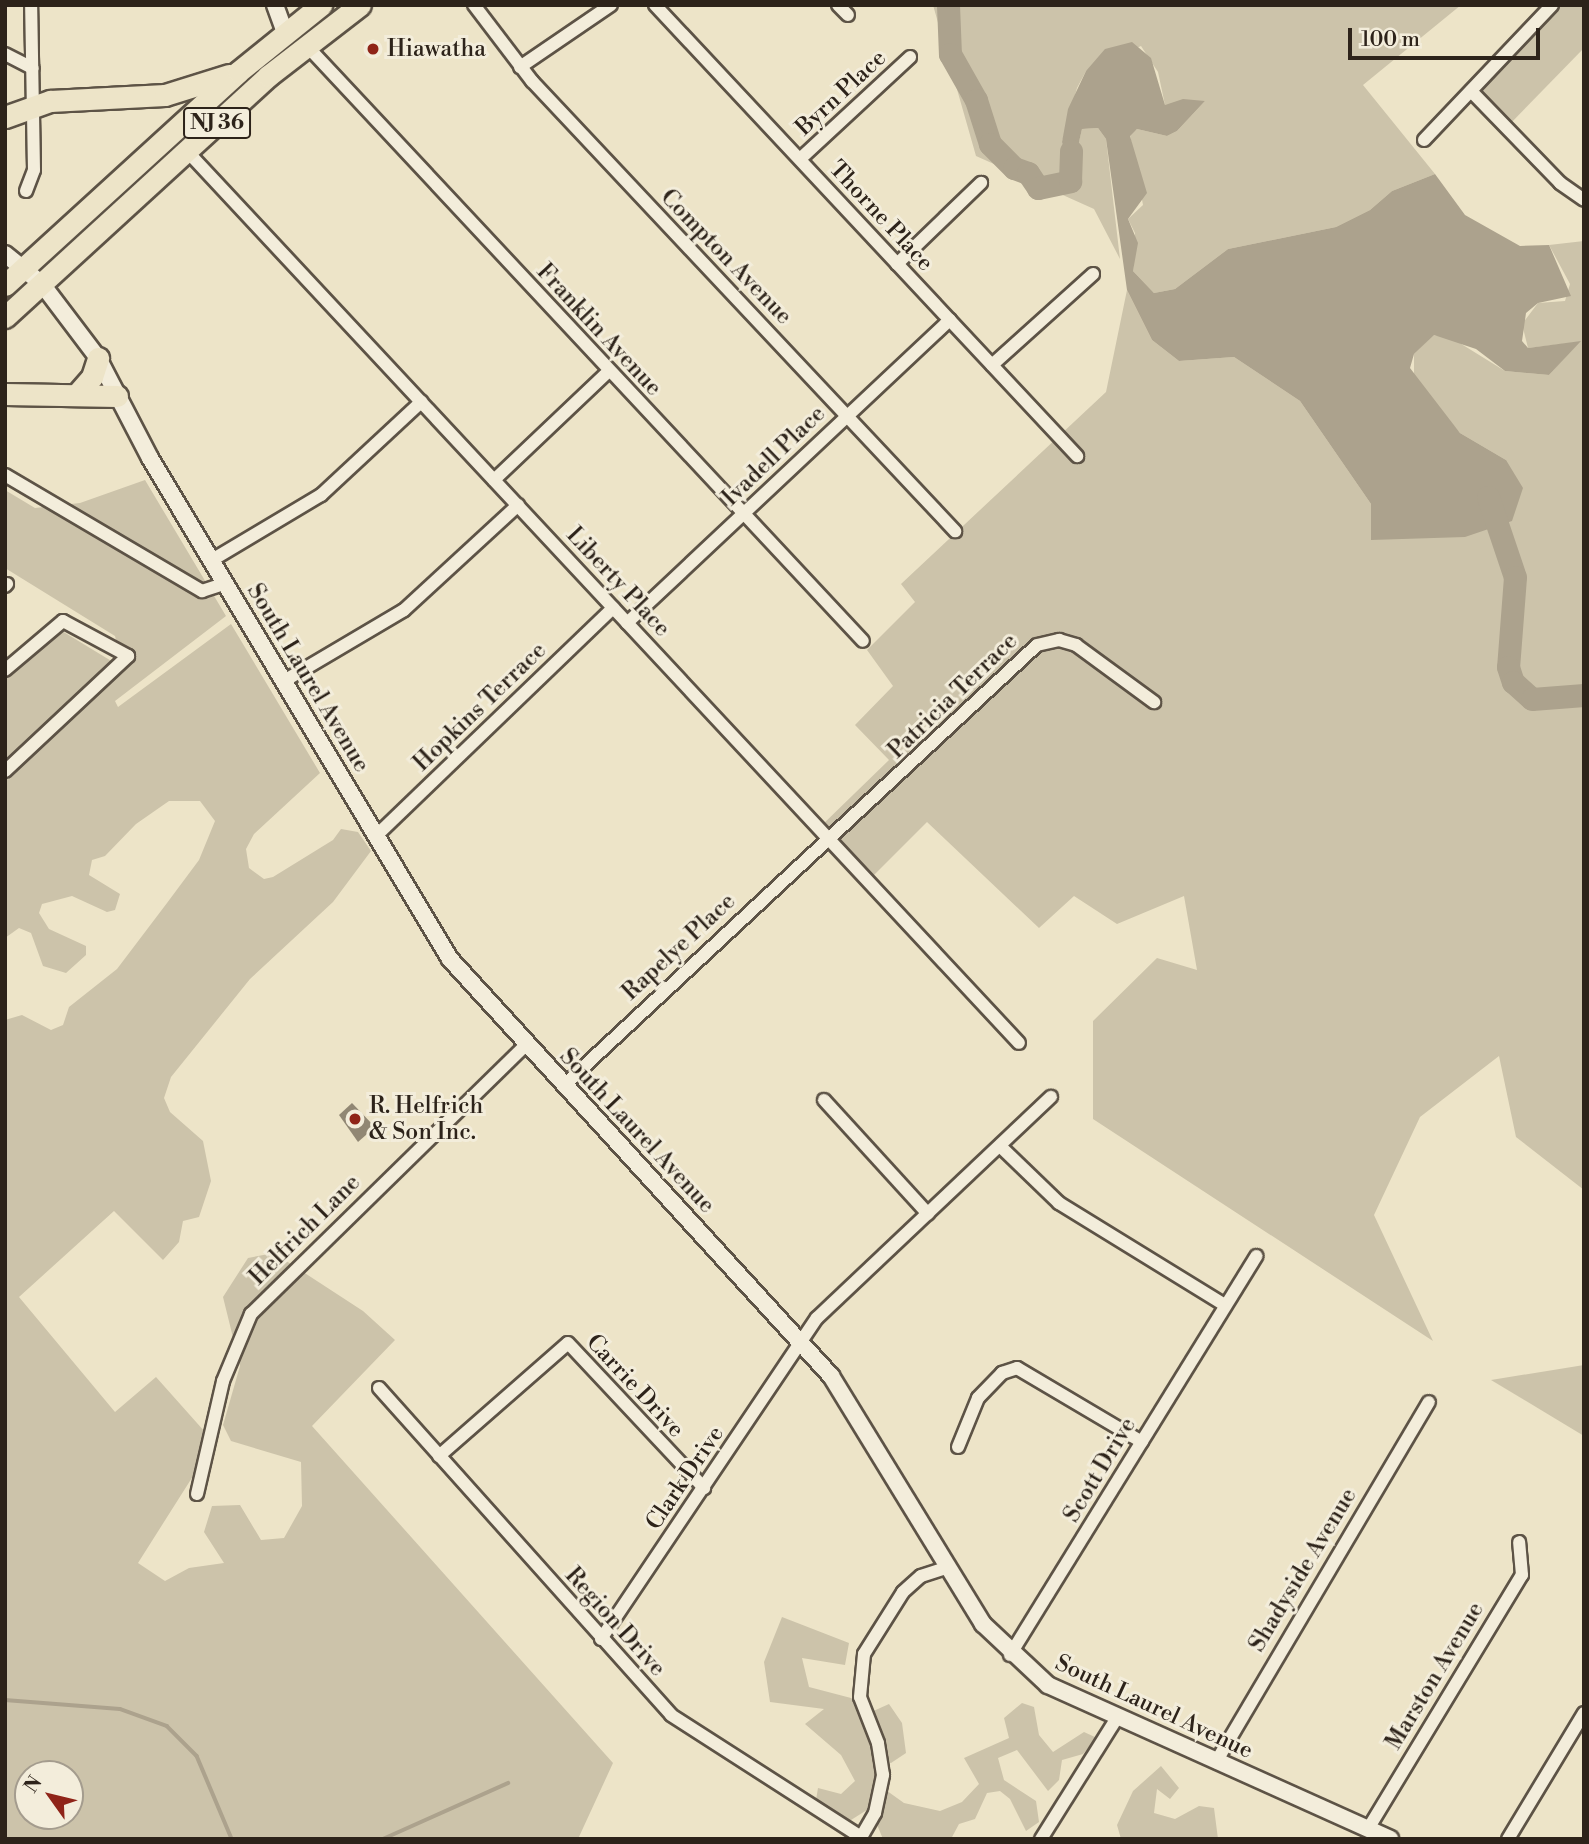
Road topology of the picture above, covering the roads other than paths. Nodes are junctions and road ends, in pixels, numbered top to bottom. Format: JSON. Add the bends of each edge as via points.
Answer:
{"nodes":[{"id":1,"x":32,"y":5,"type":"edge"},
{"id":2,"x":275,"y":5,"type":"edge"},
{"id":3,"x":321,"y":5,"type":"edge"},
{"id":4,"x":360,"y":5,"type":"edge"},
{"id":5,"x":474,"y":5,"type":"edge"},
{"id":6,"x":611,"y":5,"type":"edge"},
{"id":7,"x":655,"y":5,"type":"edge"},
{"id":8,"x":838,"y":5,"type":"edge"},
{"id":9,"x":1552,"y":5,"type":"edge"},
{"id":10,"x":848,"y":15,"type":"dead end"},
{"id":11,"x":285,"y":33,"type":"junction"},
{"id":12,"x":307,"y":46,"type":"junction"},
{"id":13,"x":5,"y":54,"type":"edge"},
{"id":14,"x":910,"y":57,"type":"dead end"},
{"id":15,"x":520,"y":67,"type":"junction"},
{"id":16,"x":33,"y":68,"type":"junction"},
{"id":17,"x":237,"y":72,"type":"junction"},
{"id":18,"x":1471,"y":91,"type":"junction"},
{"id":19,"x":34,"y":106,"type":"junction"},
{"id":20,"x":5,"y":117,"type":"edge"},
{"id":21,"x":1424,"y":140,"type":"dead end"},
{"id":22,"x":186,"y":150,"type":"junction"},
{"id":23,"x":800,"y":159,"type":"junction"},
{"id":24,"x":981,"y":183,"type":"dead end"},
{"id":25,"x":26,"y":191,"type":"dead end"},
{"id":26,"x":1584,"y":200,"type":"edge"},
{"id":27,"x":5,"y":254,"type":"edge"},
{"id":28,"x":897,"y":264,"type":"junction"},
{"id":29,"x":24,"y":267,"type":"junction"},
{"id":30,"x":1093,"y":274,"type":"dead end"},
{"id":31,"x":41,"y":284,"type":"junction"},
{"id":32,"x":5,"y":285,"type":"edge"},
{"id":33,"x":5,"y":317,"type":"edge"},
{"id":34,"x":950,"y":320,"type":"junction"},
{"id":35,"x":98,"y":358,"type":"junction"},
{"id":36,"x":992,"y":365,"type":"junction"},
{"id":37,"x":609,"y":371,"type":"junction"},
{"id":38,"x":79,"y":392,"type":"junction"},
{"id":39,"x":5,"y":394,"type":"edge"},
{"id":40,"x":117,"y":396,"type":"junction"},
{"id":41,"x":421,"y":402,"type":"junction"},
{"id":42,"x":847,"y":416,"type":"junction"},
{"id":43,"x":1077,"y":456,"type":"dead end"},
{"id":44,"x":5,"y":475,"type":"edge"},
{"id":45,"x":494,"y":480,"type":"junction"},
{"id":46,"x":518,"y":505,"type":"junction"},
{"id":47,"x":743,"y":514,"type":"junction"},
{"id":48,"x":955,"y":531,"type":"dead end"},
{"id":49,"x":212,"y":560,"type":"junction"},
{"id":50,"x":226,"y":583,"type":"junction"},
{"id":51,"x":613,"y":608,"type":"junction"},
{"id":52,"x":628,"y":623,"type":"junction"},
{"id":53,"x":863,"y":640,"type":"dead end"},
{"id":54,"x":5,"y":670,"type":"edge"},
{"id":55,"x":284,"y":681,"type":"junction"},
{"id":56,"x":1154,"y":702,"type":"dead end"},
{"id":57,"x":5,"y":771,"type":"edge"},
{"id":58,"x":376,"y":836,"type":"junction"},
{"id":59,"x":826,"y":841,"type":"junction"},
{"id":60,"x":1019,"y":1043,"type":"dead end"},
{"id":61,"x":526,"y":1045,"type":"junction"},
{"id":62,"x":563,"y":1086,"type":"junction"},
{"id":63,"x":1051,"y":1097,"type":"dead end"},
{"id":64,"x":824,"y":1100,"type":"dead end"},
{"id":65,"x":1000,"y":1146,"type":"junction"},
{"id":66,"x":928,"y":1214,"type":"junction"},
{"id":67,"x":1256,"y":1256,"type":"dead end"},
{"id":68,"x":1225,"y":1305,"type":"junction"},
{"id":69,"x":802,"y":1340,"type":"junction"},
{"id":70,"x":379,"y":1388,"type":"dead end"},
{"id":71,"x":1429,"y":1402,"type":"dead end"},
{"id":72,"x":1142,"y":1442,"type":"junction"},
{"id":73,"x":958,"y":1447,"type":"dead end"},
{"id":74,"x":439,"y":1457,"type":"junction"},
{"id":75,"x":705,"y":1488,"type":"junction"},
{"id":76,"x":197,"y":1494,"type":"dead end"},
{"id":77,"x":1519,"y":1542,"type":"dead end"},
{"id":78,"x":946,"y":1568,"type":"junction"},
{"id":79,"x":601,"y":1639,"type":"junction"},
{"id":80,"x":1010,"y":1655,"type":"junction"},
{"id":81,"x":1584,"y":1713,"type":"edge"},
{"id":82,"x":1117,"y":1718,"type":"junction"},
{"id":83,"x":1216,"y":1762,"type":"junction"},
{"id":84,"x":1368,"y":1829,"type":"junction"},
{"id":85,"x":860,"y":1838,"type":"edge"},
{"id":86,"x":1041,"y":1839,"type":"edge"},
{"id":87,"x":1390,"y":1839,"type":"edge"},
{"id":88,"x":1508,"y":1839,"type":"edge"}],
"edges":[{"from":1,"to":16,"type":"street"},
{"from":2,"to":11,"type":"street"},
{"from":3,"to":11,"type":"highway","number":"NJ 36"},
{"from":4,"to":12,"type":"highway","number":"NJ 36"},
{"from":5,"to":15,"type":"street","name":"Compton Avenue"},
{"from":6,"to":15,"type":"street"},
{"from":7,"to":23,"type":"street","name":"Thorne Place"},
{"from":8,"to":10,"type":"street"},
{"from":9,"to":18,"type":"street"},
{"from":11,"to":17,"type":"highway","number":"NJ 36"},
{"from":12,"to":22,"type":"highway","number":"NJ 36"},
{"from":12,"to":37,"type":"street","name":"Franklin Avenue"},
{"from":13,"to":16,"type":"street"},
{"from":14,"to":23,"type":"street","name":"Byrn Place"},
{"from":15,"to":42,"type":"street","name":"Compton Avenue"},
{"from":16,"to":19,"type":"street"},
{"from":17,"to":19,"type":"highway","via":[[165,95]]},
{"from":17,"to":29,"type":"highway","number":"NJ 36"},
{"from":18,"to":21,"type":"street"},
{"from":18,"to":26,"type":"street","via":[[1560,183]]},
{"from":19,"to":20,"type":"highway"},
{"from":19,"to":25,"type":"street","via":[[34,170]]},
{"from":22,"to":31,"type":"highway","number":"NJ 36"},
{"from":22,"to":41,"type":"street","name":"Liberty Place"},
{"from":23,"to":28,"type":"street","name":"Thorne Place"},
{"from":24,"to":28,"type":"street"},
{"from":27,"to":29,"type":"street","name":"South Laurel Avenue"},
{"from":28,"to":34,"type":"street","name":"Thorne Place"},
{"from":29,"to":31,"type":"street","name":"South Laurel Avenue"},
{"from":29,"to":32,"type":"highway","number":"NJ 36"},
{"from":30,"to":36,"type":"street"},
{"from":31,"to":33,"type":"highway","number":"NJ 36"},
{"from":31,"to":35,"type":"street","name":"South Laurel Avenue"},
{"from":34,"to":36,"type":"street","name":"Thorne Place"},
{"from":34,"to":42,"type":"street","name":"Ivadell Place"},
{"from":35,"to":38,"type":"highway","via":[[93,377]]},
{"from":35,"to":40,"type":"street","name":"South Laurel Avenue"},
{"from":36,"to":43,"type":"street","name":"Thorne Place"},
{"from":37,"to":45,"type":"street"},
{"from":37,"to":47,"type":"street","name":"Franklin Avenue"},
{"from":38,"to":39,"type":"highway"},
{"from":38,"to":40,"type":"highway"},
{"from":40,"to":49,"type":"street","name":"South Laurel Avenue"},
{"from":41,"to":45,"type":"street","name":"Liberty Place"},
{"from":41,"to":49,"type":"street","via":[[321,495]]},
{"from":42,"to":47,"type":"street","name":"Ivadell Place"},
{"from":42,"to":48,"type":"street","name":"Compton Avenue"},
{"from":44,"to":50,"type":"street","via":[[202,591]]},
{"from":45,"to":46,"type":"street","name":"Liberty Place"},
{"from":46,"to":51,"type":"street","name":"Liberty Place"},
{"from":46,"to":55,"type":"street","via":[[404,610]]},
{"from":47,"to":52,"type":"street","name":"Ivadell Place"},
{"from":47,"to":53,"type":"street","name":"Franklin Avenue"},
{"from":49,"to":50,"type":"street","name":"South Laurel Avenue"},
{"from":50,"to":55,"type":"street","name":"South Laurel Avenue"},
{"from":51,"to":52,"type":"street","name":"Liberty Place"},
{"from":51,"to":58,"type":"street","name":"Hopkins Terrace"},
{"from":52,"to":59,"type":"street","name":"Liberty Place"},
{"from":54,"to":57,"type":"street","via":[[57,623],[70,623],[126,652],[128,660]]},
{"from":55,"to":58,"type":"street","name":"South Laurel Avenue"},
{"from":56,"to":59,"type":"street","name":"Patricia Terrace","via":[[1076,645],[1059,640],[1037,645],[931,749]]},
{"from":58,"to":61,"type":"street","name":"South Laurel Avenue","via":[[450,959]]},
{"from":59,"to":60,"type":"street","name":"Liberty Place"},
{"from":59,"to":62,"type":"street","name":"Rapelye Place"},
{"from":61,"to":62,"type":"street","name":"South Laurel Avenue"},
{"from":61,"to":76,"type":"street","name":"Helfrich Lane","via":[[251,1314],[223,1381]]},
{"from":62,"to":69,"type":"street","name":"South Laurel Avenue"},
{"from":63,"to":65,"type":"street"},
{"from":64,"to":66,"type":"street"},
{"from":65,"to":66,"type":"street"},
{"from":65,"to":68,"type":"street","via":[[1059,1203]]},
{"from":66,"to":69,"type":"street","via":[[817,1318]]},
{"from":67,"to":68,"type":"street","name":"Scott Drive"},
{"from":68,"to":72,"type":"street","name":"Scott Drive"},
{"from":69,"to":75,"type":"street","name":"Clark Drive"},
{"from":69,"to":78,"type":"street","name":"South Laurel Avenue","via":[[846,1398]]},
{"from":70,"to":74,"type":"street","name":"Region Drive"},
{"from":71,"to":83,"type":"street","name":"Shadyside Avenue"},
{"from":72,"to":73,"type":"street","via":[[1017,1368],[1002,1373],[978,1398]]},
{"from":72,"to":80,"type":"street","name":"Scott Drive"},
{"from":74,"to":75,"type":"street","name":"Carrie Drive","via":[[568,1343]]},
{"from":74,"to":79,"type":"street","name":"Region Drive"},
{"from":75,"to":79,"type":"street","name":"Clark Drive"},
{"from":77,"to":84,"type":"street","name":"Marston Avenue","via":[[1522,1575]]},
{"from":78,"to":80,"type":"street","name":"South Laurel Avenue"},
{"from":78,"to":85,"type":"street","via":[[921,1576],[903,1592],[864,1654],[860,1696],[878,1743],[883,1775],[875,1813]]},
{"from":79,"to":85,"type":"street","name":"Region Drive","via":[[681,1723]]},
{"from":80,"to":82,"type":"street","name":"South Laurel Avenue","via":[[1048,1685]]},
{"from":81,"to":88,"type":"street"},
{"from":82,"to":83,"type":"street","name":"South Laurel Avenue"},
{"from":82,"to":86,"type":"street"},
{"from":83,"to":84,"type":"street","name":"South Laurel Avenue"},
{"from":84,"to":87,"type":"street","name":"South Laurel Avenue"}]}
